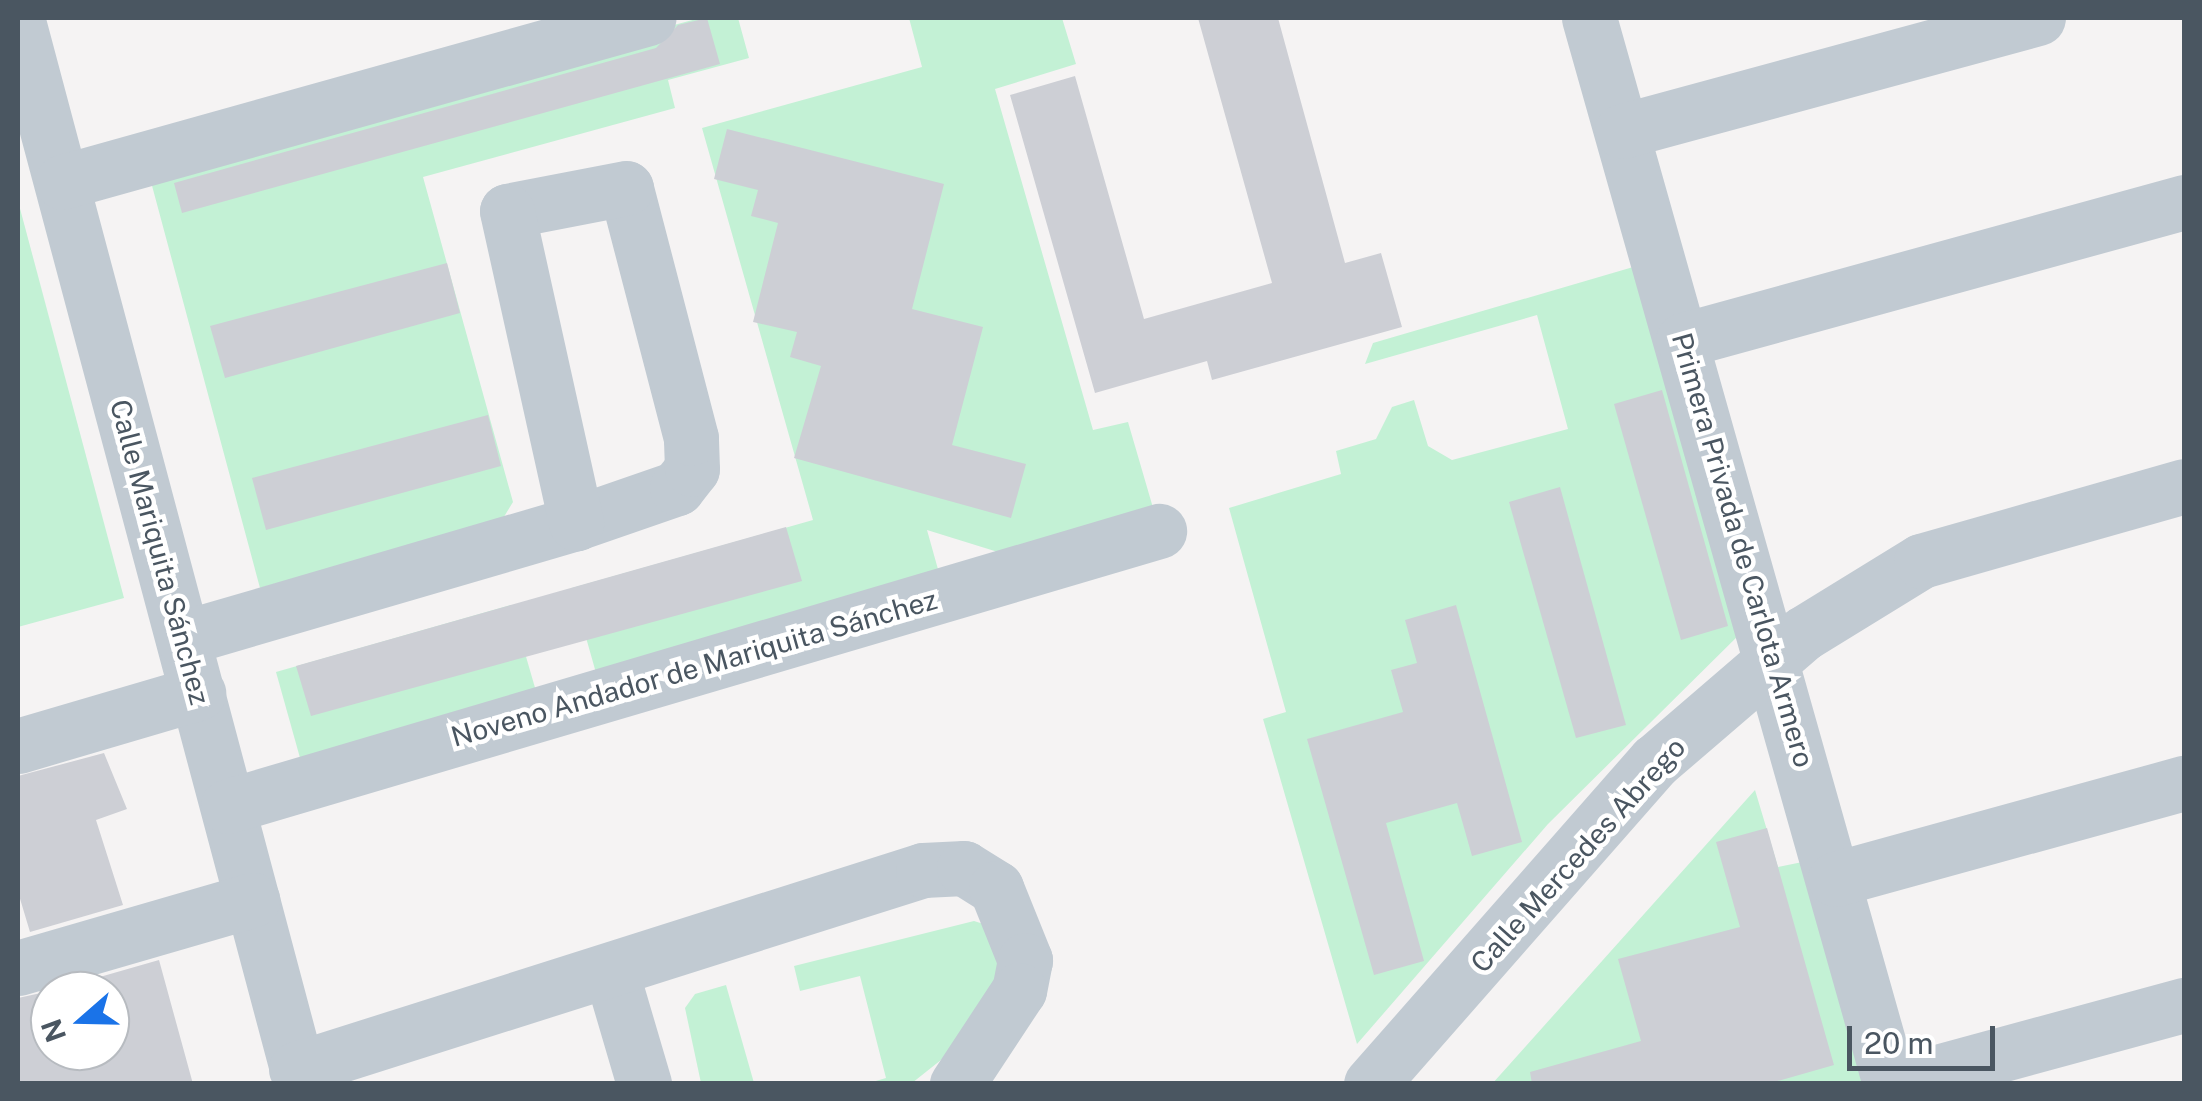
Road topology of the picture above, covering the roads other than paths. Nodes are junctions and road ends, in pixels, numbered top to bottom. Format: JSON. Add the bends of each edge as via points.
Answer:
{"nodes":[{"id":1,"x":648,"y":18,"type":"edge"},
{"id":2,"x":1589,"y":18,"type":"edge"},
{"id":3,"x":2038,"y":18,"type":"edge"},
{"id":4,"x":18,"y":21,"type":"edge"},
{"id":5,"x":1622,"y":130,"type":"junction"},
{"id":6,"x":45,"y":169,"type":"edge"},
{"id":7,"x":2184,"y":202,"type":"edge"},
{"id":8,"x":1683,"y":340,"type":"junction"},
{"id":9,"x":2184,"y":486,"type":"edge"},
{"id":10,"x":576,"y":523,"type":"junction"},
{"id":11,"x":1160,"y":531,"type":"dead end"},
{"id":12,"x":183,"y":638,"type":"junction"},
{"id":13,"x":1768,"y":660,"type":"junction"},
{"id":14,"x":198,"y":694,"type":"junction"},
{"id":15,"x":18,"y":746,"type":"edge"},
{"id":16,"x":2184,"y":783,"type":"edge"},
{"id":17,"x":228,"y":806,"type":"junction"},
{"id":18,"x":1835,"y":879,"type":"junction"},
{"id":19,"x":252,"y":900,"type":"junction"},
{"id":20,"x":18,"y":968,"type":"edge"},
{"id":21,"x":612,"y":974,"type":"junction"},
{"id":22,"x":2184,"y":1005,"type":"edge"},
{"id":23,"x":298,"y":1076,"type":"edge"},
{"id":24,"x":644,"y":1084,"type":"edge"},
{"id":25,"x":957,"y":1084,"type":"edge"},
{"id":26,"x":1371,"y":1084,"type":"edge"},
{"id":27,"x":1892,"y":1084,"type":"edge"}],
"edges":[{"from":1,"to":6,"type":"street"},
{"from":2,"to":5,"type":"street","name":"Primera Privada de Carlota Armero"},
{"from":3,"to":5,"type":"street"},
{"from":4,"to":6,"type":"street","name":"Calle Mariquita Sánchez"},
{"from":5,"to":8,"type":"street","name":"Primera Privada de Carlota Armero"},
{"from":6,"to":12,"type":"street","name":"Calle Mariquita Sánchez"},
{"from":7,"to":8,"type":"street"},
{"from":8,"to":13,"type":"street","name":"Primera Privada de Carlota Armero"},
{"from":9,"to":13,"type":"street","name":"Calle Mercedes Abrego","via":[[1921,560]]},
{"from":10,"to":10,"type":"street","via":[[677,488],[692,469],[682,400],[626,188],[506,211]]},
{"from":10,"to":12,"type":"street"},
{"from":11,"to":17,"type":"street","name":"Noveno Andador de Mariquita Sánchez"},
{"from":12,"to":14,"type":"street","name":"Calle Mariquita Sánchez"},
{"from":13,"to":18,"type":"street","name":"Primera Privada de Carlota Armero"},
{"from":13,"to":26,"type":"street","name":"Calle Mercedes Abrego","via":[[1656,761]]},
{"from":14,"to":15,"type":"street"},
{"from":14,"to":17,"type":"street","name":"Calle Mariquita Sánchez"},
{"from":16,"to":18,"type":"street"},
{"from":17,"to":19,"type":"street","name":"Calle Mariquita Sánchez"},
{"from":18,"to":27,"type":"street","name":"Primera Privada de Carlota Armero"},
{"from":19,"to":20,"type":"street"},
{"from":19,"to":23,"type":"street","name":"Calle Mariquita Sánchez"},
{"from":21,"to":23,"type":"street"},
{"from":21,"to":24,"type":"street"},
{"from":21,"to":25,"type":"street","via":[[923,870],[964,868],[996,888],[1025,960],[1019,990]]},
{"from":22,"to":27,"type":"street"}]}
